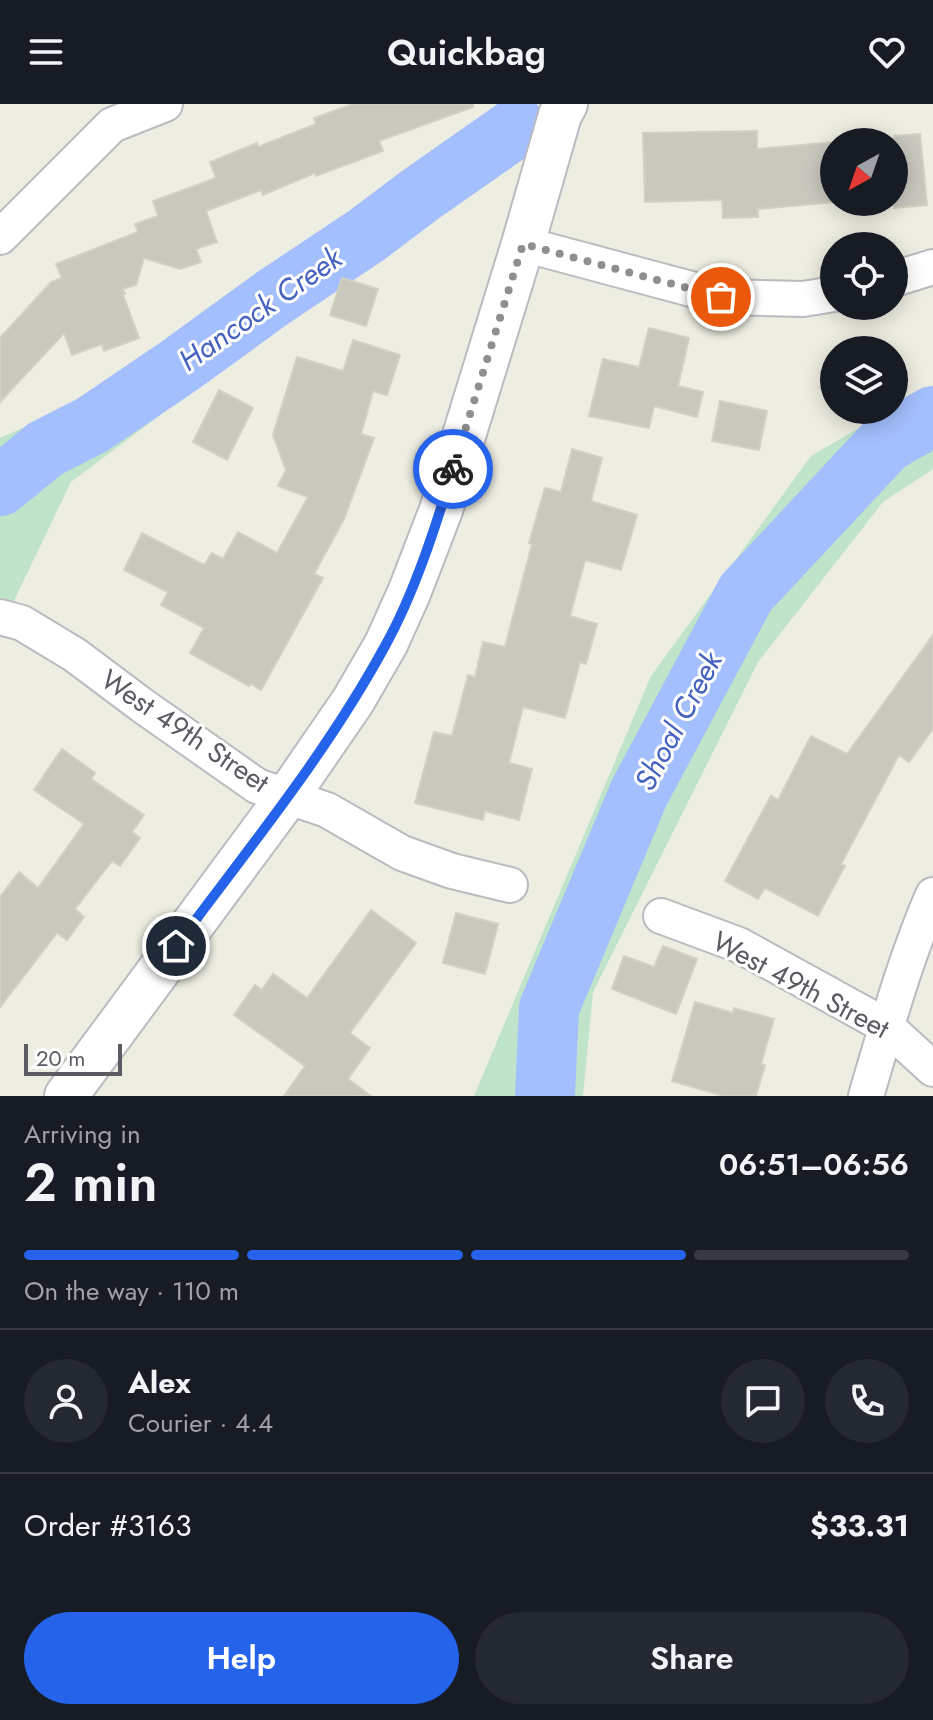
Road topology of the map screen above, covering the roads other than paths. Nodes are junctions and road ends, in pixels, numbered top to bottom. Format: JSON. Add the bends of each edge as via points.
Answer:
{"nodes":[{"id":1,"x":165,"y":104,"type":"edge"},
{"id":2,"x":566,"y":104,"type":"edge"},
{"id":3,"x":0,"y":237,"type":"edge"},
{"id":4,"x":523,"y":244,"type":"junction"},
{"id":5,"x":933,"y":267,"type":"edge"},
{"id":6,"x":908,"y":275,"type":"edge"},
{"id":7,"x":820,"y":296,"type":"edge"},
{"id":8,"x":0,"y":617,"type":"edge"},
{"id":9,"x":287,"y":797,"type":"junction"},
{"id":10,"x":510,"y":885,"type":"dead end"},
{"id":11,"x":933,"y":895,"type":"edge"},
{"id":12,"x":661,"y":916,"type":"dead end"},
{"id":13,"x":886,"y":1026,"type":"junction"},
{"id":14,"x":933,"y":1069,"type":"edge"},
{"id":15,"x":66,"y":1096,"type":"edge"},
{"id":16,"x":866,"y":1096,"type":"edge"}],
"edges":[{"from":1,"to":3,"type":"street","via":[[112,125]]},
{"from":2,"to":4,"type":"street"},
{"from":4,"to":7,"type":"street","via":[[721,297]]},
{"from":4,"to":9,"type":"street","via":[[441,510],[409,593],[353,701]]},
{"from":5,"to":6,"type":"street"},
{"from":8,"to":9,"type":"street","name":"West 49th Street","via":[[22,623],[75,655],[257,786]]},
{"from":9,"to":10,"type":"street","name":"West 49th Street","via":[[327,810],[402,853]]},
{"from":9,"to":15,"type":"street"},
{"from":11,"to":13,"type":"street"},
{"from":12,"to":13,"type":"street","name":"West 49th Street","via":[[739,945]]},
{"from":13,"to":14,"type":"street","name":"West 49th Street"},
{"from":13,"to":16,"type":"street"}]}
